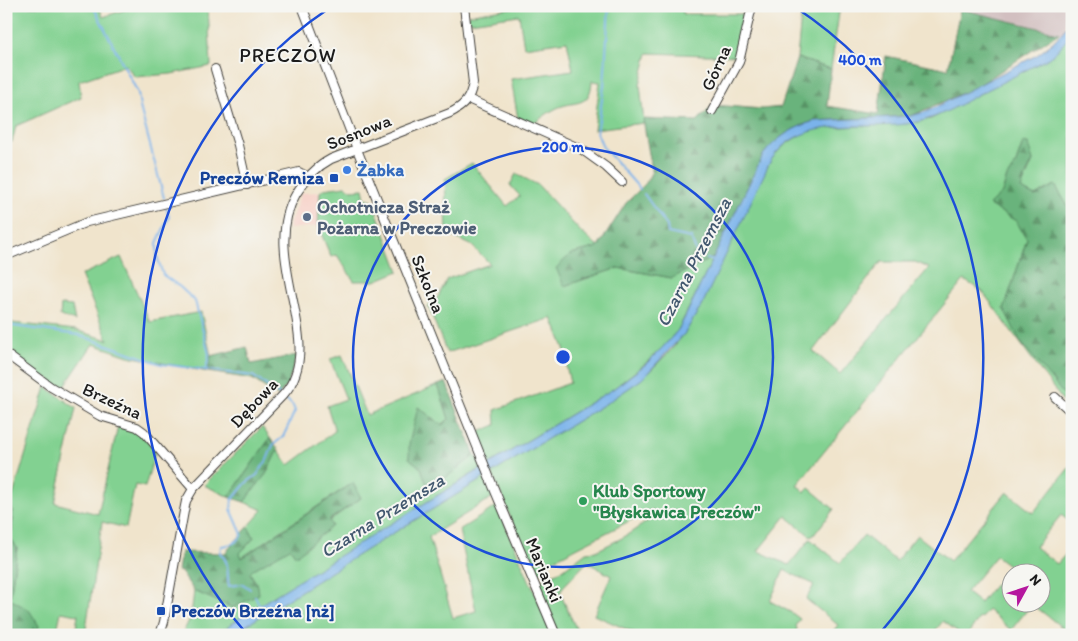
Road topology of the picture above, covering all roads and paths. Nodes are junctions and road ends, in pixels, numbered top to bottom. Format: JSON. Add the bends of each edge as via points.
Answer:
{"nodes":[{"id":1,"x":302,"y":6,"type":"edge"},
{"id":2,"x":464,"y":6,"type":"edge"},
{"id":3,"x":752,"y":6,"type":"edge"},
{"id":4,"x":214,"y":69,"type":"dead end"},
{"id":5,"x":468,"y":99,"type":"junction"},
{"id":6,"x":712,"y":111,"type":"dead end"},
{"id":7,"x":357,"y":148,"type":"junction"},
{"id":8,"x":308,"y":177,"type":"junction"},
{"id":9,"x":622,"y":182,"type":"dead end"},
{"id":10,"x":247,"y":185,"type":"junction"},
{"id":11,"x":6,"y":256,"type":"edge"},
{"id":12,"x":6,"y":354,"type":"edge"},
{"id":13,"x":1054,"y":396,"type":"dead end"},
{"id":14,"x":1072,"y":411,"type":"edge"},
{"id":15,"x":193,"y":489,"type":"junction"},
{"id":16,"x":506,"y":516,"type":"joint"},
{"id":17,"x":160,"y":635,"type":"edge"},
{"id":18,"x":556,"y":635,"type":"edge"}],
"edges":[{"from":1,"to":7,"type":"street","name":"Szkolna"},
{"from":2,"to":5,"type":"street","via":[[473,83]]},
{"from":3,"to":6,"type":"street","name":"Górna","via":[[739,62]]},
{"from":4,"to":10,"type":"street"},
{"from":5,"to":7,"type":"street","name":"Sosnowa","via":[[450,113]]},
{"from":5,"to":9,"type":"street","via":[[581,149]]},
{"from":7,"to":8,"type":"street","name":"Sosnowa","via":[[323,164]]},
{"from":7,"to":16,"type":"street","name":"Szkolna"},
{"from":8,"to":10,"type":"street","via":[[299,172]]},
{"from":8,"to":15,"type":"street","name":"Dębowa","via":[[291,205],[284,240],[300,347],[296,375],[284,394]]},
{"from":10,"to":11,"type":"street","via":[[87,222]]},
{"from":12,"to":15,"type":"street","name":"Brzeźna","via":[[51,387],[100,416],[144,432]]},
{"from":13,"to":14,"type":"street"},
{"from":15,"to":17,"type":"street","name":"Dębowa","via":[[186,501]]},
{"from":16,"to":18,"type":"street","name":"Marianki"}]}
